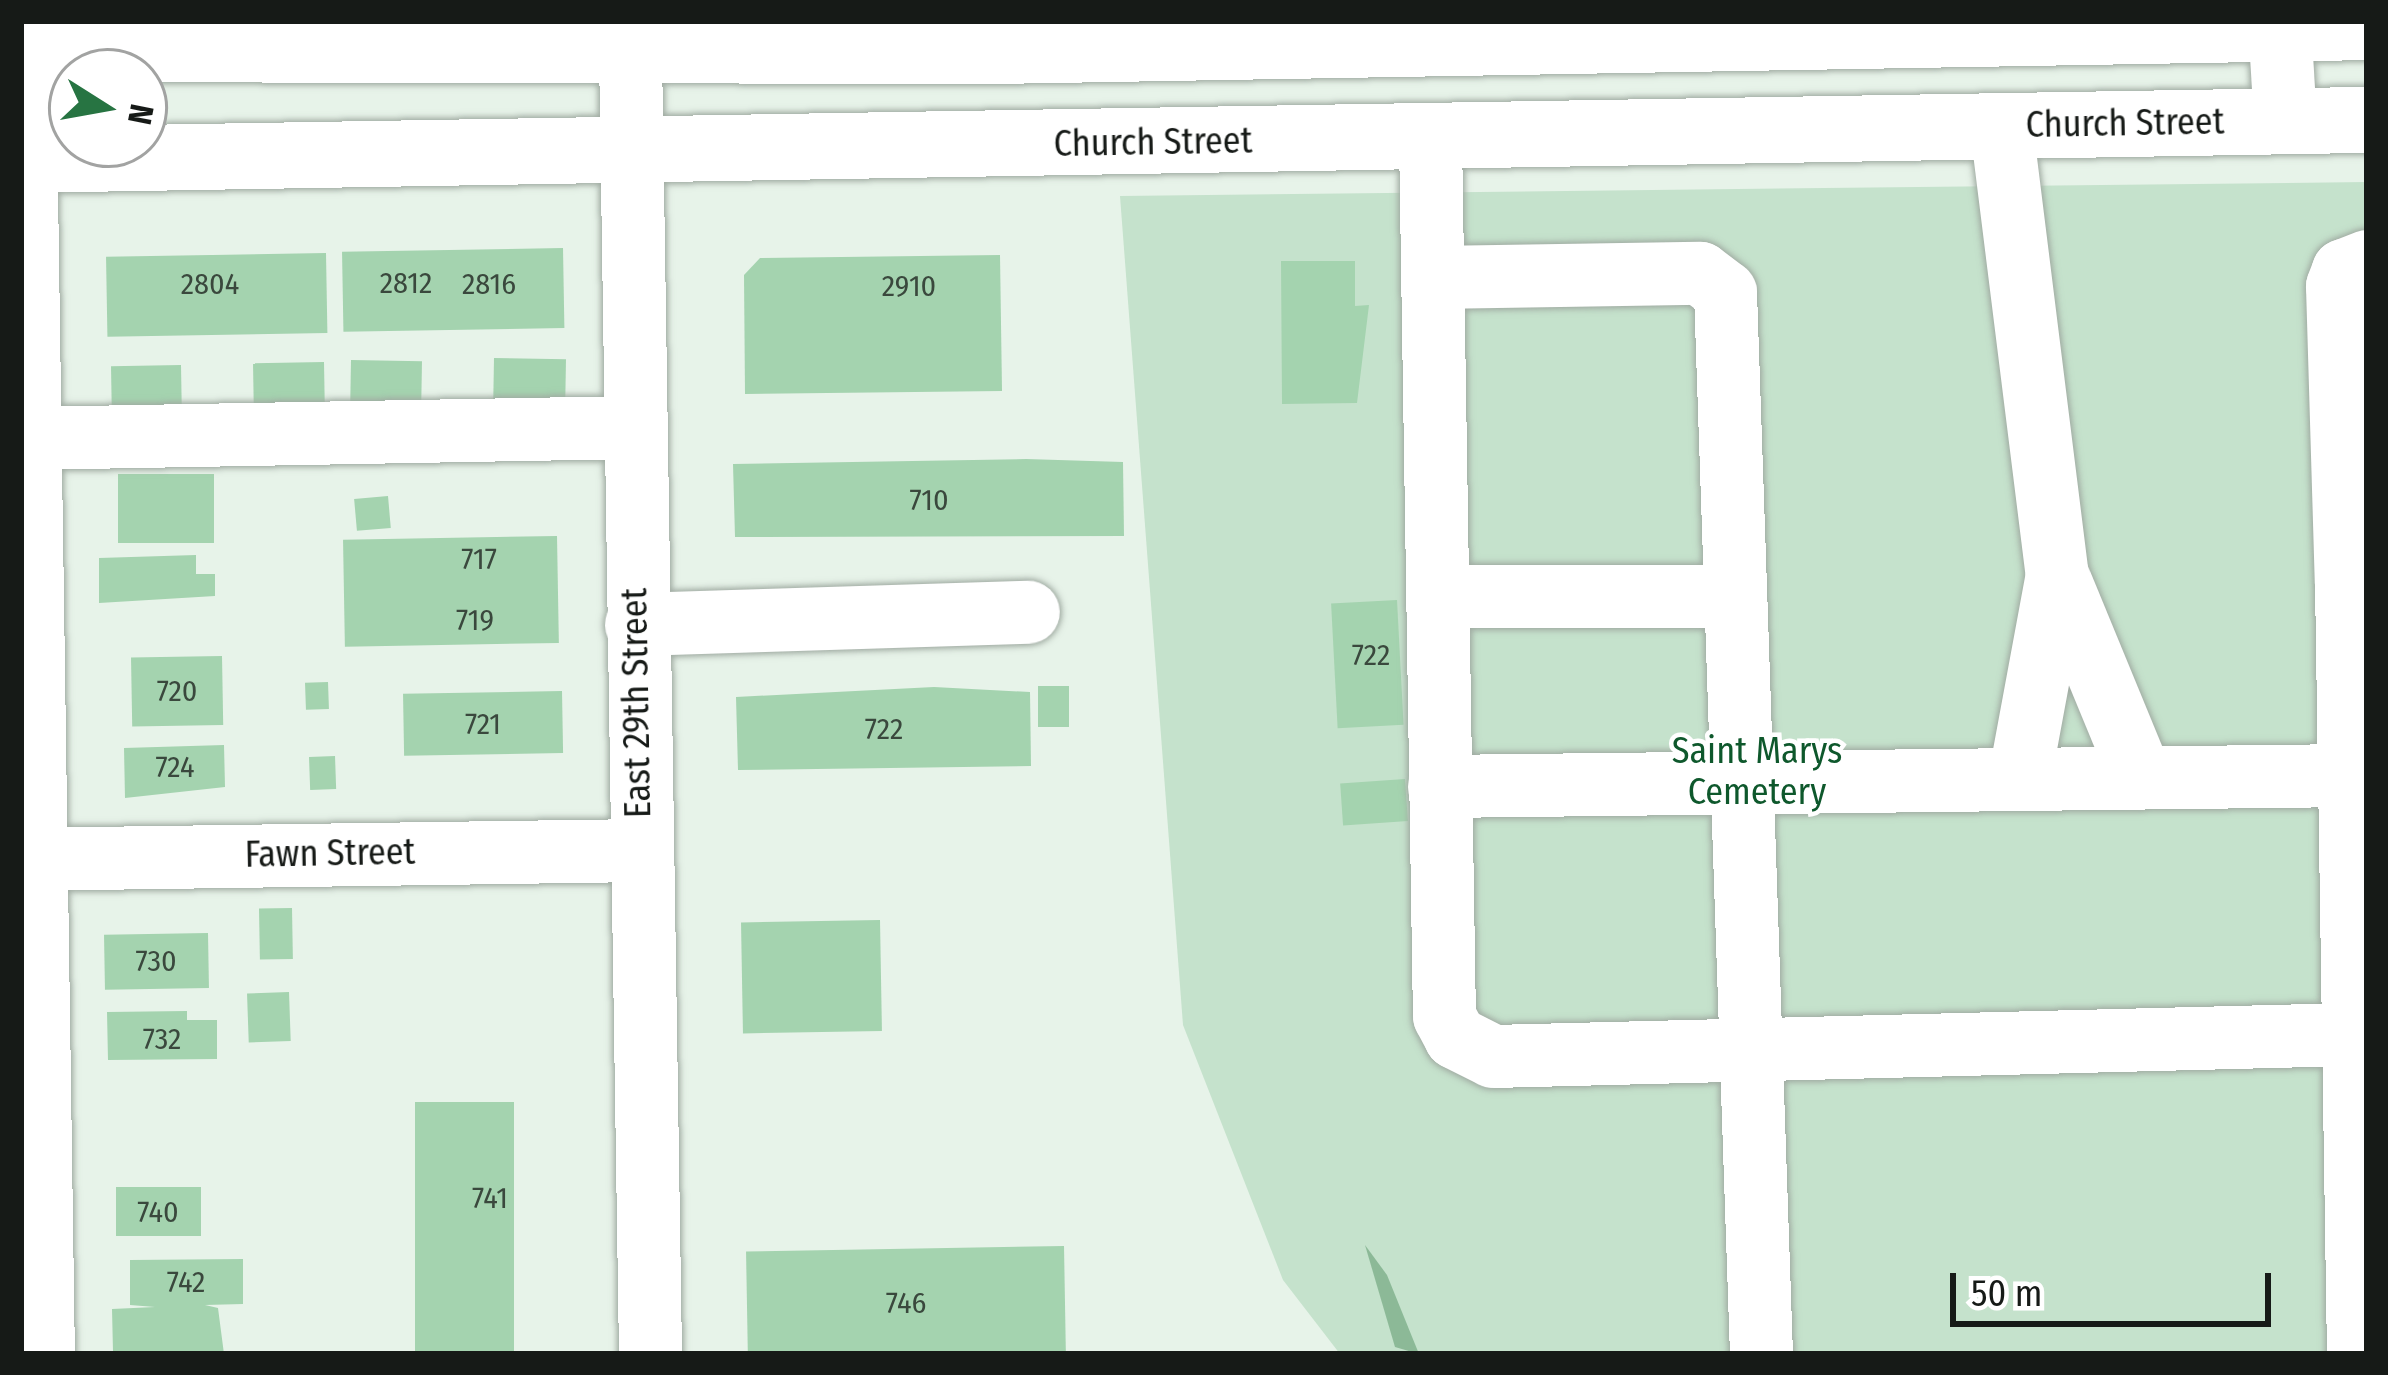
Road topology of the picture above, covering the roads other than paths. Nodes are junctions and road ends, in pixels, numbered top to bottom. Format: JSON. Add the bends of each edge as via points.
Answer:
{"nodes":[{"id":1,"x":2280,"y":25,"type":"edge"},
{"id":2,"x":2367,"y":28,"type":"edge"},
{"id":3,"x":1395,"y":33,"type":"edge"},
{"id":4,"x":1018,"y":36,"type":"edge"},
{"id":5,"x":22,"y":49,"type":"edge"},
{"id":6,"x":630,"y":52,"type":"junction"},
{"id":7,"x":2367,"y":120,"type":"edge"},
{"id":8,"x":2285,"y":121,"type":"junction"},
{"id":9,"x":2001,"y":127,"type":"junction"},
{"id":10,"x":1430,"y":139,"type":"junction"},
{"id":11,"x":631,"y":150,"type":"junction"},
{"id":12,"x":22,"y":160,"type":"edge"},
{"id":13,"x":2367,"y":261,"type":"edge"},
{"id":14,"x":1434,"y":277,"type":"junction"},
{"id":15,"x":633,"y":428,"type":"junction"},
{"id":16,"x":27,"y":438,"type":"junction"},
{"id":17,"x":2057,"y":574,"type":"junction"},
{"id":18,"x":2356,"y":582,"type":"edge"},
{"id":19,"x":1437,"y":596,"type":"junction"},
{"id":20,"x":1731,"y":596,"type":"junction"},
{"id":21,"x":1028,"y":612,"type":"dead end"},
{"id":22,"x":636,"y":624,"type":"junction"},
{"id":23,"x":2350,"y":775,"type":"junction"},
{"id":24,"x":2140,"y":776,"type":"junction"},
{"id":25,"x":2019,"y":778,"type":"junction"},
{"id":26,"x":1734,"y":783,"type":"junction"},
{"id":27,"x":1439,"y":786,"type":"junction"},
{"id":28,"x":640,"y":850,"type":"junction"},
{"id":29,"x":27,"y":858,"type":"edge"},
{"id":30,"x":2353,"y":1034,"type":"junction"},
{"id":31,"x":1747,"y":1052,"type":"junction"},
{"id":32,"x":43,"y":1354,"type":"edge"},
{"id":33,"x":650,"y":1354,"type":"edge"},
{"id":34,"x":1761,"y":1354,"type":"edge"},
{"id":35,"x":2358,"y":1354,"type":"edge"}],
"edges":[{"from":1,"to":2,"type":"main road"},
{"from":1,"to":3,"type":"main road"},
{"from":1,"to":8,"type":"street"},
{"from":3,"to":4,"type":"main road"},
{"from":3,"to":10,"type":"main road"},
{"from":4,"to":6,"type":"main road"},
{"from":5,"to":6,"type":"main road"},
{"from":5,"to":12,"type":"street"},
{"from":6,"to":11,"type":"street","name":"East 29th Street"},
{"from":7,"to":8,"type":"main road","name":"Church Street"},
{"from":8,"to":9,"type":"main road","name":"Church Street"},
{"from":9,"to":10,"type":"main road","name":"Church Street"},
{"from":9,"to":17,"type":"street"},
{"from":10,"to":11,"type":"main road","name":"Church Street"},
{"from":10,"to":14,"type":"street"},
{"from":11,"to":12,"type":"main road","name":"Church Street"},
{"from":11,"to":15,"type":"street","name":"East 29th Street"},
{"from":12,"to":16,"type":"street"},
{"from":13,"to":18,"type":"street","via":[[2337,286]]},
{"from":14,"to":19,"type":"street"},
{"from":14,"to":20,"type":"street","via":[[1716,280],[1727,305]]},
{"from":15,"to":16,"type":"street"},
{"from":15,"to":22,"type":"street","name":"East 29th Street"},
{"from":16,"to":29,"type":"street"},
{"from":17,"to":24,"type":"street"},
{"from":17,"to":25,"type":"street"},
{"from":18,"to":23,"type":"street"},
{"from":19,"to":20,"type":"street"},
{"from":19,"to":27,"type":"street"},
{"from":20,"to":26,"type":"street"},
{"from":21,"to":22,"type":"street"},
{"from":22,"to":28,"type":"street","name":"East 29th Street"},
{"from":23,"to":24,"type":"street"},
{"from":23,"to":30,"type":"street"},
{"from":24,"to":25,"type":"street"},
{"from":25,"to":26,"type":"street"},
{"from":26,"to":27,"type":"street"},
{"from":26,"to":31,"type":"street"},
{"from":27,"to":31,"type":"street","via":[[1444,1016],[1455,1037],[1493,1056]]},
{"from":28,"to":29,"type":"street","name":"Fawn Street"},
{"from":28,"to":33,"type":"street","name":"East 29th Street"},
{"from":29,"to":32,"type":"street"},
{"from":30,"to":31,"type":"street"},
{"from":30,"to":35,"type":"street"},
{"from":31,"to":34,"type":"street"}]}
